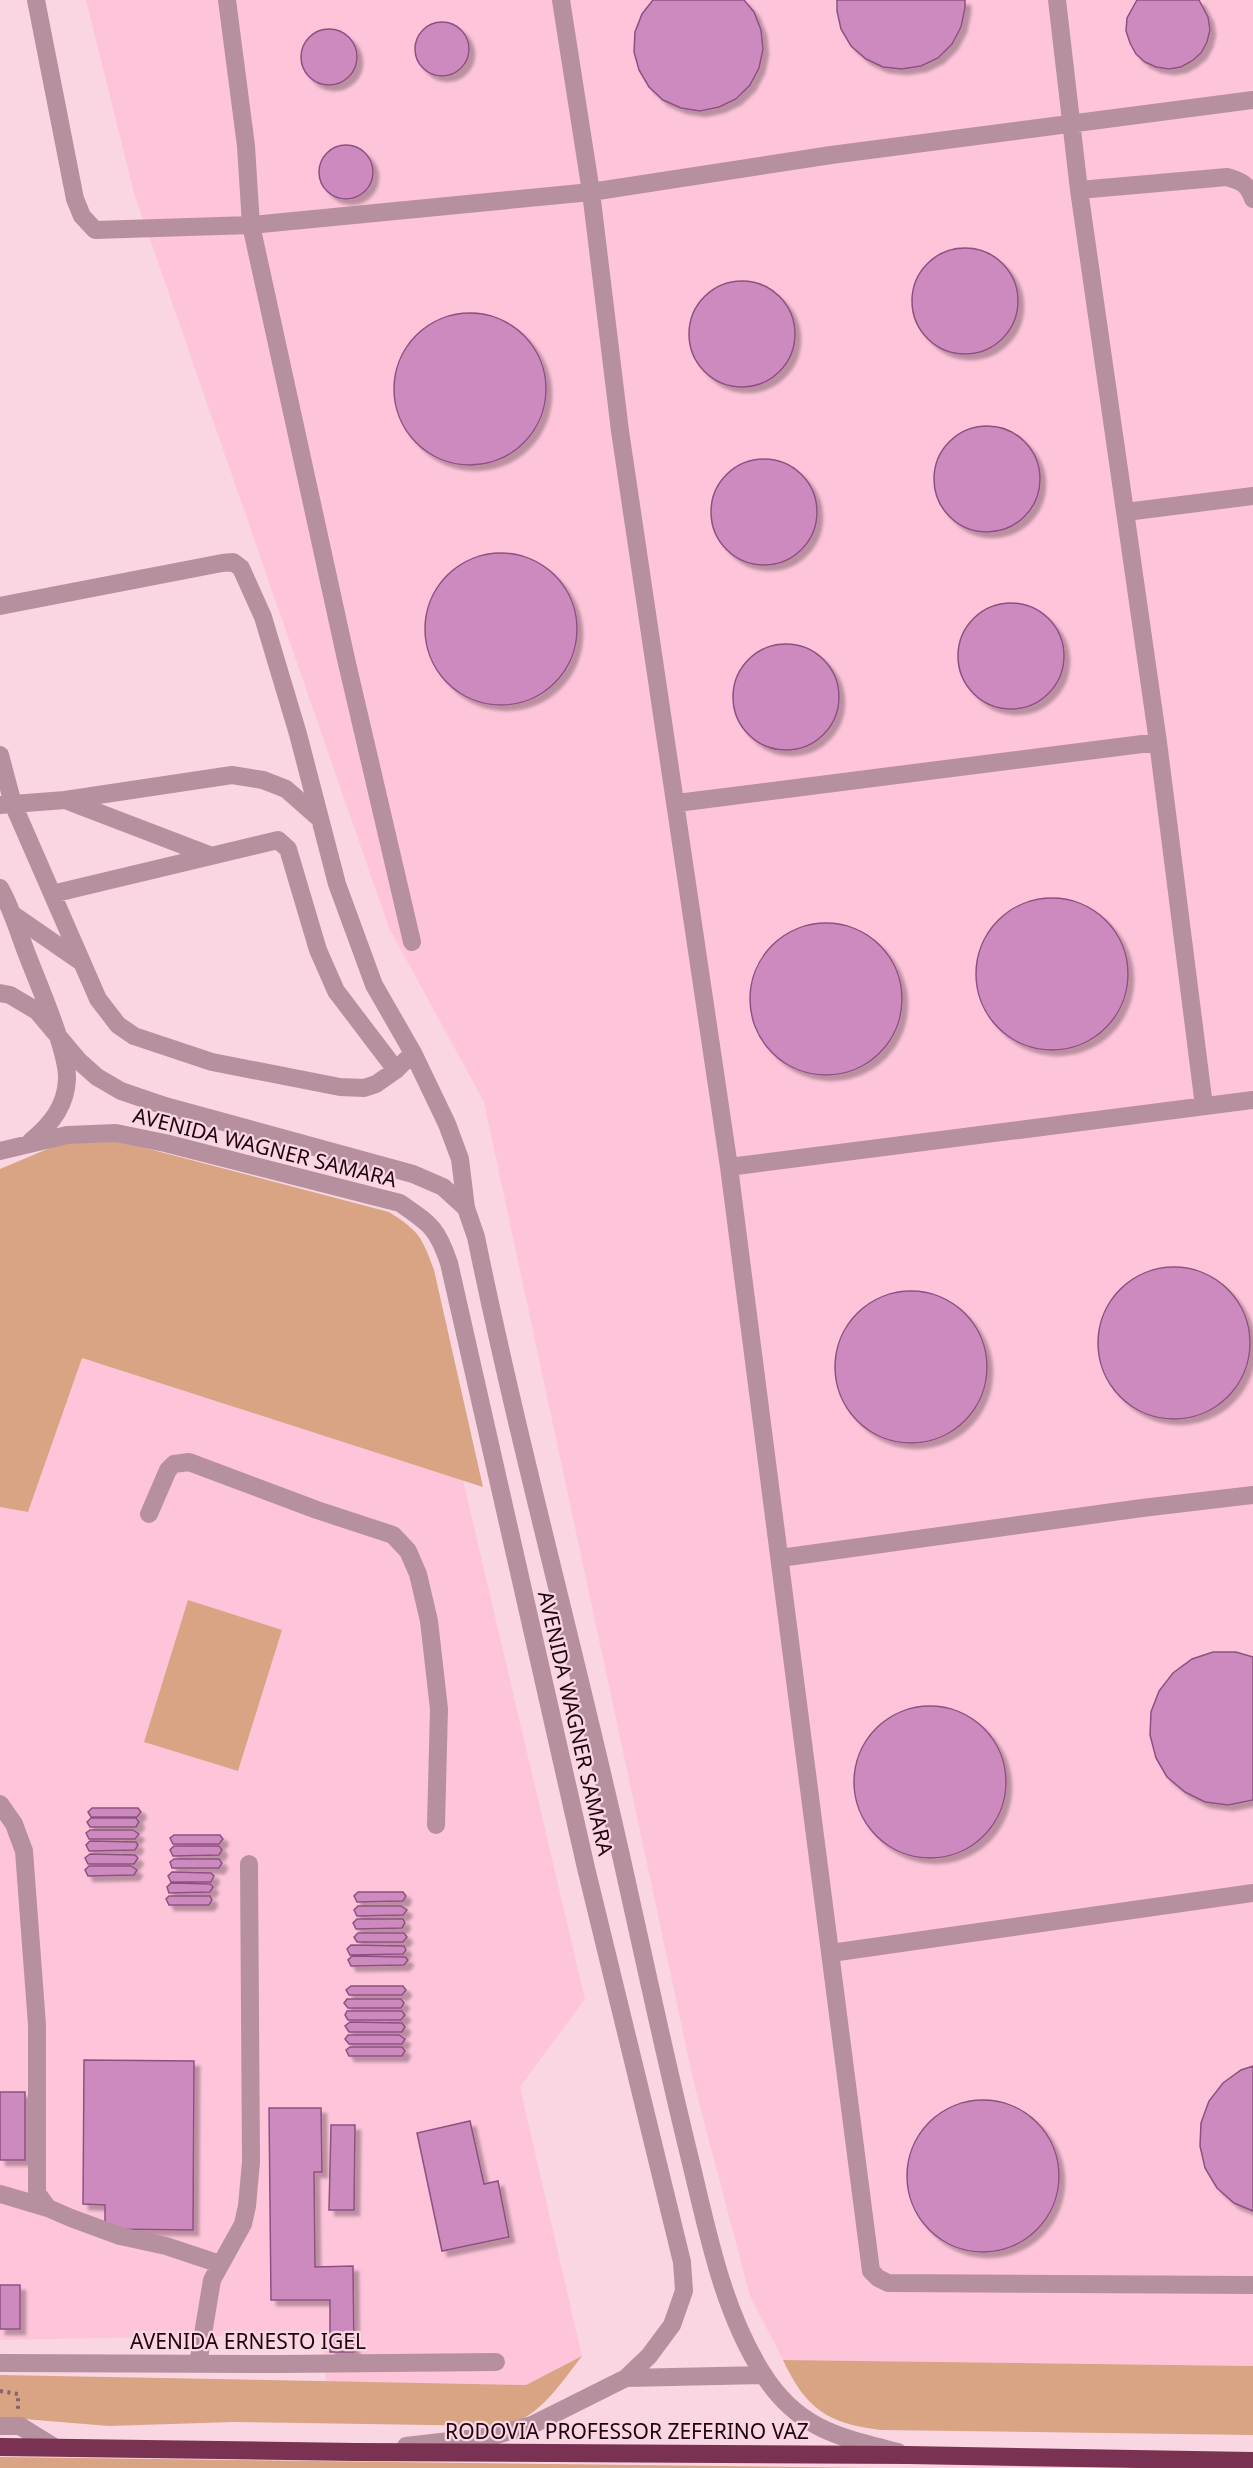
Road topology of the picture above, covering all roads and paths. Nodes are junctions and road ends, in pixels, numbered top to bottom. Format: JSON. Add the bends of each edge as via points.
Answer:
{"nodes":[{"id":1,"x":36,"y":0,"type":"edge"},
{"id":2,"x":227,"y":0,"type":"edge"},
{"id":3,"x":561,"y":0,"type":"edge"},
{"id":4,"x":1057,"y":0,"type":"edge"},
{"id":5,"x":1253,"y":100,"type":"edge"},
{"id":6,"x":1072,"y":124,"type":"junction"},
{"id":7,"x":1079,"y":190,"type":"junction"},
{"id":8,"x":591,"y":192,"type":"junction"},
{"id":9,"x":1253,"y":199,"type":"edge"},
{"id":10,"x":251,"y":225,"type":"junction"},
{"id":11,"x":1253,"y":496,"type":"edge"},
{"id":12,"x":1125,"y":512,"type":"junction"},
{"id":13,"x":0,"y":606,"type":"edge"},
{"id":14,"x":1158,"y":742,"type":"junction"},
{"id":15,"x":0,"y":755,"type":"edge"},
{"id":16,"x":65,"y":800,"type":"junction"},
{"id":17,"x":677,"y":803,"type":"junction"},
{"id":18,"x":7,"y":805,"type":"edge"},
{"id":19,"x":320,"y":819,"type":"junction"},
{"id":20,"x":209,"y":855,"type":"junction"},
{"id":21,"x":0,"y":888,"type":"edge"},
{"id":22,"x":52,"y":894,"type":"junction"},
{"id":23,"x":12,"y":914,"type":"junction"},
{"id":24,"x":412,"y":942,"type":"dead end"},
{"id":25,"x":80,"y":961,"type":"junction"},
{"id":26,"x":0,"y":993,"type":"edge"},
{"id":27,"x":54,"y":1029,"type":"junction"},
{"id":28,"x":413,"y":1053,"type":"junction"},
{"id":29,"x":396,"y":1070,"type":"junction"},
{"id":30,"x":1253,"y":1100,"type":"edge"},
{"id":31,"x":1204,"y":1106,"type":"junction"},
{"id":32,"x":28,"y":1144,"type":"junction"},
{"id":33,"x":0,"y":1151,"type":"edge"},
{"id":34,"x":729,"y":1167,"type":"junction"},
{"id":35,"x":466,"y":1208,"type":"junction"},
{"id":36,"x":1253,"y":1495,"type":"edge"},
{"id":37,"x":149,"y":1514,"type":"dead end"},
{"id":38,"x":780,"y":1558,"type":"junction"},
{"id":39,"x":0,"y":1804,"type":"edge"},
{"id":40,"x":436,"y":1825,"type":"dead end"},
{"id":41,"x":249,"y":1864,"type":"dead end"},
{"id":42,"x":1253,"y":1893,"type":"edge"},
{"id":43,"x":831,"y":1953,"type":"junction"},
{"id":44,"x":0,"y":2194,"type":"edge"},
{"id":45,"x":48,"y":2208,"type":"junction"},
{"id":46,"x":219,"y":2264,"type":"junction"},
{"id":47,"x":1253,"y":2285,"type":"edge"},
{"id":48,"x":496,"y":2362,"type":"dead end"},
{"id":49,"x":0,"y":2363,"type":"edge"},
{"id":50,"x":198,"y":2364,"type":"junction"},
{"id":51,"x":764,"y":2375,"type":"junction"},
{"id":52,"x":626,"y":2378,"type":"junction"},
{"id":53,"x":0,"y":2426,"type":"edge"},
{"id":54,"x":0,"y":2446,"type":"edge"},
{"id":55,"x":54,"y":2447,"type":"junction"},
{"id":56,"x":356,"y":2452,"type":"junction"},
{"id":57,"x":908,"y":2455,"type":"junction"},
{"id":58,"x":1253,"y":2461,"type":"edge"}],
"edges":[{"from":1,"to":10,"type":"street","via":[[75,199],[82,216],[95,230]]},
{"from":2,"to":10,"type":"street","via":[[246,146]]},
{"from":3,"to":8,"type":"street"},
{"from":4,"to":6,"type":"street"},
{"from":5,"to":6,"type":"street"},
{"from":6,"to":7,"type":"street"},
{"from":6,"to":8,"type":"street","via":[[831,155]]},
{"from":7,"to":9,"type":"street","via":[[1227,177],[1242,181]]},
{"from":7,"to":12,"type":"street"},
{"from":8,"to":10,"type":"street"},
{"from":8,"to":17,"type":"street","via":[[622,443]]},
{"from":10,"to":24,"type":"street","via":[[345,659]]},
{"from":11,"to":12,"type":"street"},
{"from":12,"to":14,"type":"street"},
{"from":13,"to":19,"type":"street","via":[[222,563],[237,564],[263,617]]},
{"from":14,"to":17,"type":"street"},
{"from":14,"to":31,"type":"street"},
{"from":15,"to":18,"type":"street"},
{"from":16,"to":18,"type":"street"},
{"from":16,"to":19,"type":"street","via":[[232,776],[263,780],[286,789]]},
{"from":16,"to":20,"type":"street"},
{"from":17,"to":34,"type":"street"},
{"from":18,"to":22,"type":"street"},
{"from":19,"to":28,"type":"street","via":[[337,884],[374,985]]},
{"from":20,"to":22,"type":"street"},
{"from":20,"to":29,"type":"street","via":[[274,840],[284,844],[318,950],[336,991]]},
{"from":21,"to":23,"type":"street"},
{"from":22,"to":25,"type":"street"},
{"from":23,"to":25,"type":"street"},
{"from":23,"to":27,"type":"street"},
{"from":25,"to":29,"type":"street","via":[[98,999],[118,1025],[134,1036],[212,1062],[340,1087],[364,1088]]},
{"from":26,"to":27,"type":"street","name":"AVENIDA WAGNER SAMARA","via":[[37,1011]]},
{"from":27,"to":32,"type":"street","via":[[67,1068],[64,1098],[50,1125]]},
{"from":27,"to":35,"type":"street","name":"AVENIDA WAGNER SAMARA","via":[[79,1061],[121,1091],[412,1174],[443,1187]]},
{"from":28,"to":29,"type":"street"},
{"from":28,"to":35,"type":"street","via":[[460,1159]]},
{"from":30,"to":31,"type":"street"},
{"from":31,"to":34,"type":"street"},
{"from":32,"to":33,"type":"street","name":"AVENIDA WAGNER SAMARA"},
{"from":32,"to":52,"type":"street","name":"AVENIDA WAGNER SAMARA","via":[[68,1135],[116,1133],[165,1143],[400,1203],[440,1237],[682,2262],[684,2291],[672,2325]]},
{"from":34,"to":38,"type":"street"},
{"from":35,"to":51,"type":"street","name":"AVENIDA WAGNER SAMARA","via":[[719,2279]]},
{"from":36,"to":38,"type":"street"},
{"from":37,"to":40,"type":"street","via":[[168,1470],[174,1464],[189,1462],[393,1535],[408,1551],[429,1621],[439,1709]]},
{"from":38,"to":43,"type":"street"},
{"from":39,"to":45,"type":"street","via":[[15,1824],[24,1851],[37,2025],[38,2193]]},
{"from":41,"to":46,"type":"street","via":[[251,2162],[243,2224]]},
{"from":42,"to":43,"type":"street"},
{"from":43,"to":47,"type":"street","via":[[871,2271],[878,2278],[888,2283]]},
{"from":44,"to":45,"type":"street"},
{"from":45,"to":46,"type":"street","via":[[120,2236]]},
{"from":46,"to":50,"type":"street","via":[[212,2280]]},
{"from":48,"to":50,"type":"street","name":"AVENIDA ERNESTO IGEL"},
{"from":49,"to":50,"type":"street","name":"AVENIDA ERNESTO IGEL"},
{"from":51,"to":52,"type":"street"},
{"from":51,"to":57,"type":"street","name":"AVENIDA WAGNER SAMARA","via":[[782,2401],[809,2422],[838,2436]]},
{"from":52,"to":56,"type":"street","name":"AVENIDA WAGNER SAMARA","via":[[532,2425],[493,2436]]},
{"from":53,"to":55,"type":"street","via":[[20,2426]]},
{"from":54,"to":55,"type":"highway","name":"RODOVIA PROFESSOR ZEFERINO VAZ"},
{"from":55,"to":56,"type":"highway","name":"RODOVIA PROFESSOR ZEFERINO VAZ"},
{"from":56,"to":57,"type":"highway","name":"RODOVIA PROFESSOR ZEFERINO VAZ"},
{"from":57,"to":58,"type":"highway","name":"RODOVIA PROFESSOR ZEFERINO VAZ"}]}
